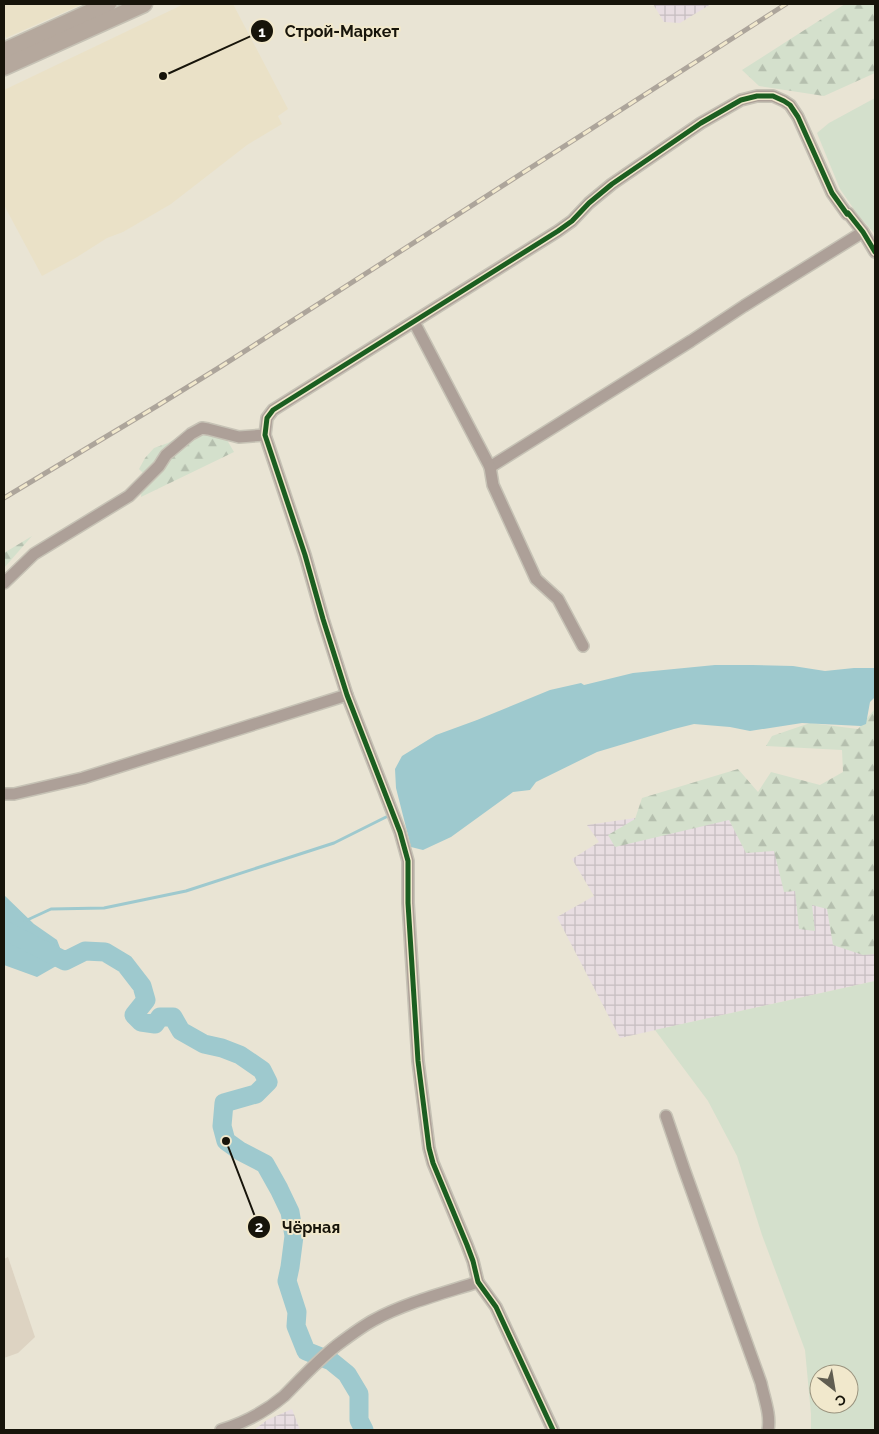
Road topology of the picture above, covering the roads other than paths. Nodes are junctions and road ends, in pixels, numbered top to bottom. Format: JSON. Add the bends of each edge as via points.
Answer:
{"nodes":[{"id":1,"x":108,"y":4,"type":"edge"},
{"id":2,"x":144,"y":4,"type":"edge"},
{"id":3,"x":4,"y":51,"type":"edge"},
{"id":4,"x":4,"y":67,"type":"edge"},
{"id":5,"x":864,"y":232,"type":"junction"},
{"id":6,"x":875,"y":252,"type":"edge"},
{"id":7,"x":414,"y":322,"type":"junction"},
{"id":8,"x":266,"y":435,"type":"junction"},
{"id":9,"x":490,"y":467,"type":"junction"},
{"id":10,"x":4,"y":584,"type":"edge"},
{"id":11,"x":583,"y":646,"type":"dead end"},
{"id":12,"x":347,"y":695,"type":"junction"},
{"id":13,"x":4,"y":794,"type":"edge"},
{"id":14,"x":666,"y":1116,"type":"dead end"},
{"id":15,"x":478,"y":1282,"type":"junction"},
{"id":16,"x":220,"y":1430,"type":"edge"},
{"id":17,"x":553,"y":1430,"type":"edge"},
{"id":18,"x":768,"y":1430,"type":"edge"}],
"edges":[{"from":1,"to":3,"type":"main road"},
{"from":2,"to":4,"type":"main road"},
{"from":5,"to":6,"type":"street"},
{"from":5,"to":7,"type":"street","via":[[832,192],[790,105],[773,96],[757,96],[741,100],[701,123],[612,184],[558,231]]},
{"from":5,"to":9,"type":"street"},
{"from":7,"to":8,"type":"street","via":[[273,410],[267,418]]},
{"from":7,"to":9,"type":"street"},
{"from":8,"to":10,"type":"street","via":[[238,437],[202,428],[190,434],[129,496],[34,554]]},
{"from":8,"to":12,"type":"street"},
{"from":9,"to":11,"type":"street","via":[[493,485],[536,579],[558,599]]},
{"from":12,"to":13,"type":"street","via":[[83,778]]},
{"from":12,"to":15,"type":"street","via":[[408,860],[418,1061],[429,1148],[468,1244]]},
{"from":14,"to":18,"type":"street","via":[[761,1383]]},
{"from":15,"to":16,"type":"street","via":[[373,1321],[335,1347],[269,1407],[244,1422]]},
{"from":15,"to":17,"type":"street","via":[[496,1307]]}]}
